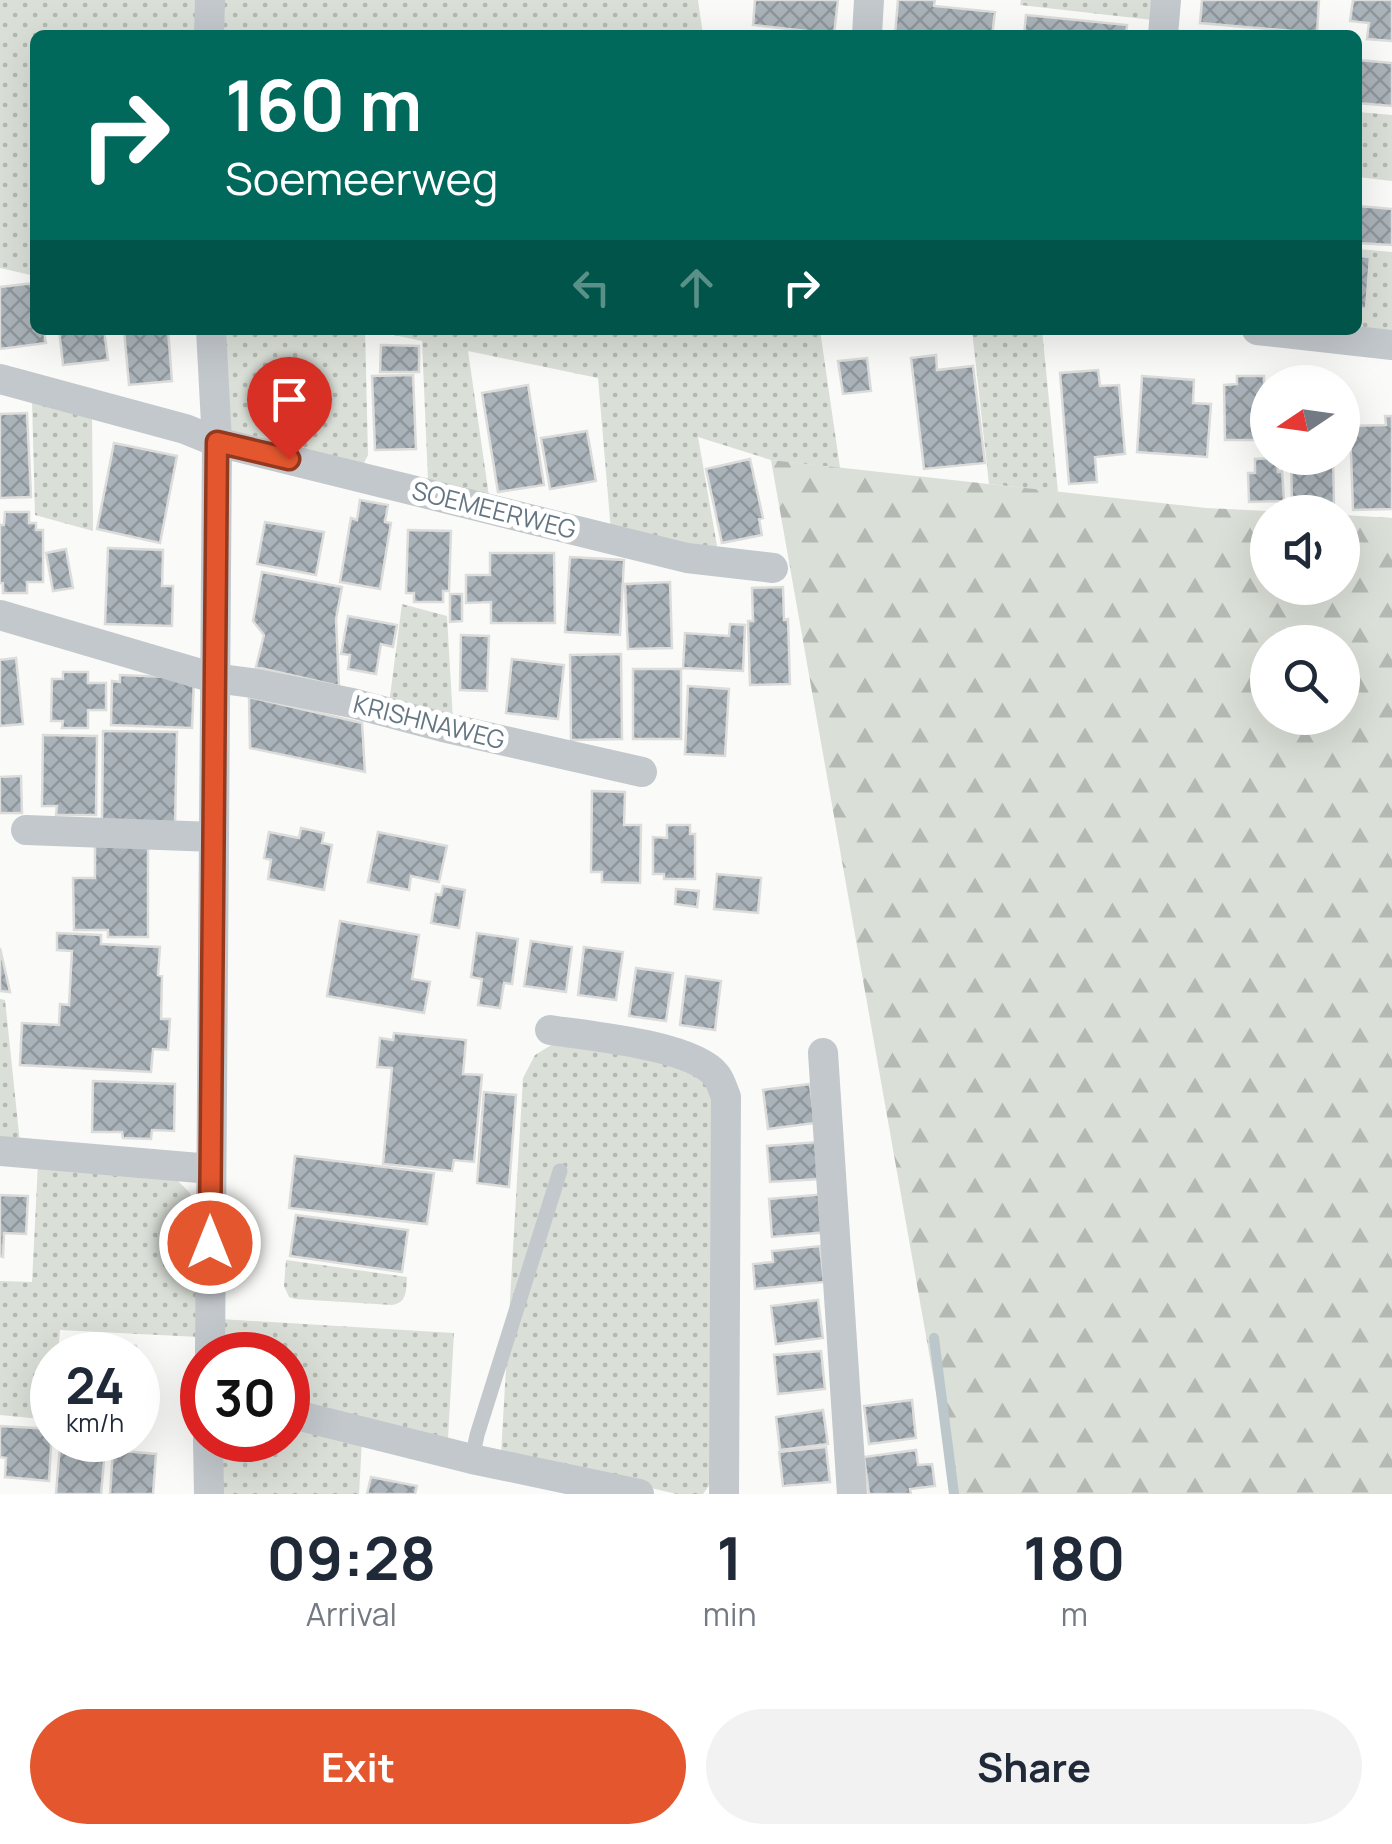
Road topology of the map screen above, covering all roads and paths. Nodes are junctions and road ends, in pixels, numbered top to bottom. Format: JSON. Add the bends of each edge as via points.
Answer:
{"nodes":[{"id":1,"x":210,"y":0,"type":"edge"},
{"id":2,"x":868,"y":0,"type":"edge"},
{"id":3,"x":1166,"y":0,"type":"edge"},
{"id":4,"x":209,"y":30,"type":"edge"},
{"id":5,"x":866,"y":30,"type":"edge"},
{"id":6,"x":1163,"y":30,"type":"edge"},
{"id":7,"x":210,"y":335,"type":"edge"},
{"id":8,"x":1301,"y":335,"type":"edge"},
{"id":9,"x":1392,"y":345,"type":"edge"},
{"id":10,"x":0,"y":379,"type":"edge"},
{"id":11,"x":217,"y":442,"type":"junction"},
{"id":12,"x":773,"y":568,"type":"dead end"},
{"id":13,"x":0,"y":614,"type":"edge"},
{"id":14,"x":214,"y":678,"type":"junction"},
{"id":15,"x":642,"y":772,"type":"dead end"},
{"id":16,"x":26,"y":830,"type":"dead end"},
{"id":17,"x":214,"y":837,"type":"junction"},
{"id":18,"x":550,"y":1030,"type":"dead end"},
{"id":19,"x":823,"y":1053,"type":"dead end"},
{"id":20,"x":0,"y":1151,"type":"edge"},
{"id":21,"x":211,"y":1168,"type":"junction"},
{"id":22,"x":560,"y":1171,"type":"dead end"},
{"id":23,"x":210,"y":1332,"type":"edge"},
{"id":24,"x":310,"y":1418,"type":"edge"},
{"id":25,"x":472,"y":1458,"type":"junction"},
{"id":26,"x":208,"y":1462,"type":"edge"},
{"id":27,"x":208,"y":1494,"type":"edge"},
{"id":28,"x":639,"y":1494,"type":"edge"},
{"id":29,"x":724,"y":1494,"type":"edge"},
{"id":30,"x":852,"y":1494,"type":"edge"}],
"edges":[{"from":1,"to":4,"type":"street"},
{"from":2,"to":5,"type":"street"},
{"from":3,"to":6,"type":"street"},
{"from":7,"to":11,"type":"street"},
{"from":8,"to":9,"type":"street"},
{"from":10,"to":11,"type":"street","name":"SOEMEERWEG"},
{"from":11,"to":12,"type":"street","name":"SOEMEERWEG","via":[[687,558]]},
{"from":11,"to":14,"type":"street"},
{"from":13,"to":14,"type":"street","name":"KRISHNAWEG"},
{"from":14,"to":15,"type":"street","name":"KRISHNAWEG","via":[[352,703]]},
{"from":14,"to":17,"type":"street"},
{"from":16,"to":17,"type":"street"},
{"from":17,"to":21,"type":"street"},
{"from":18,"to":29,"type":"street","via":[[685,1056],[718,1077],[726,1097]]},
{"from":19,"to":30,"type":"street"},
{"from":20,"to":21,"type":"street"},
{"from":21,"to":23,"type":"street"},
{"from":22,"to":25,"type":"lane"},
{"from":24,"to":25,"type":"street"},
{"from":25,"to":28,"type":"street"},
{"from":26,"to":27,"type":"street"}]}
